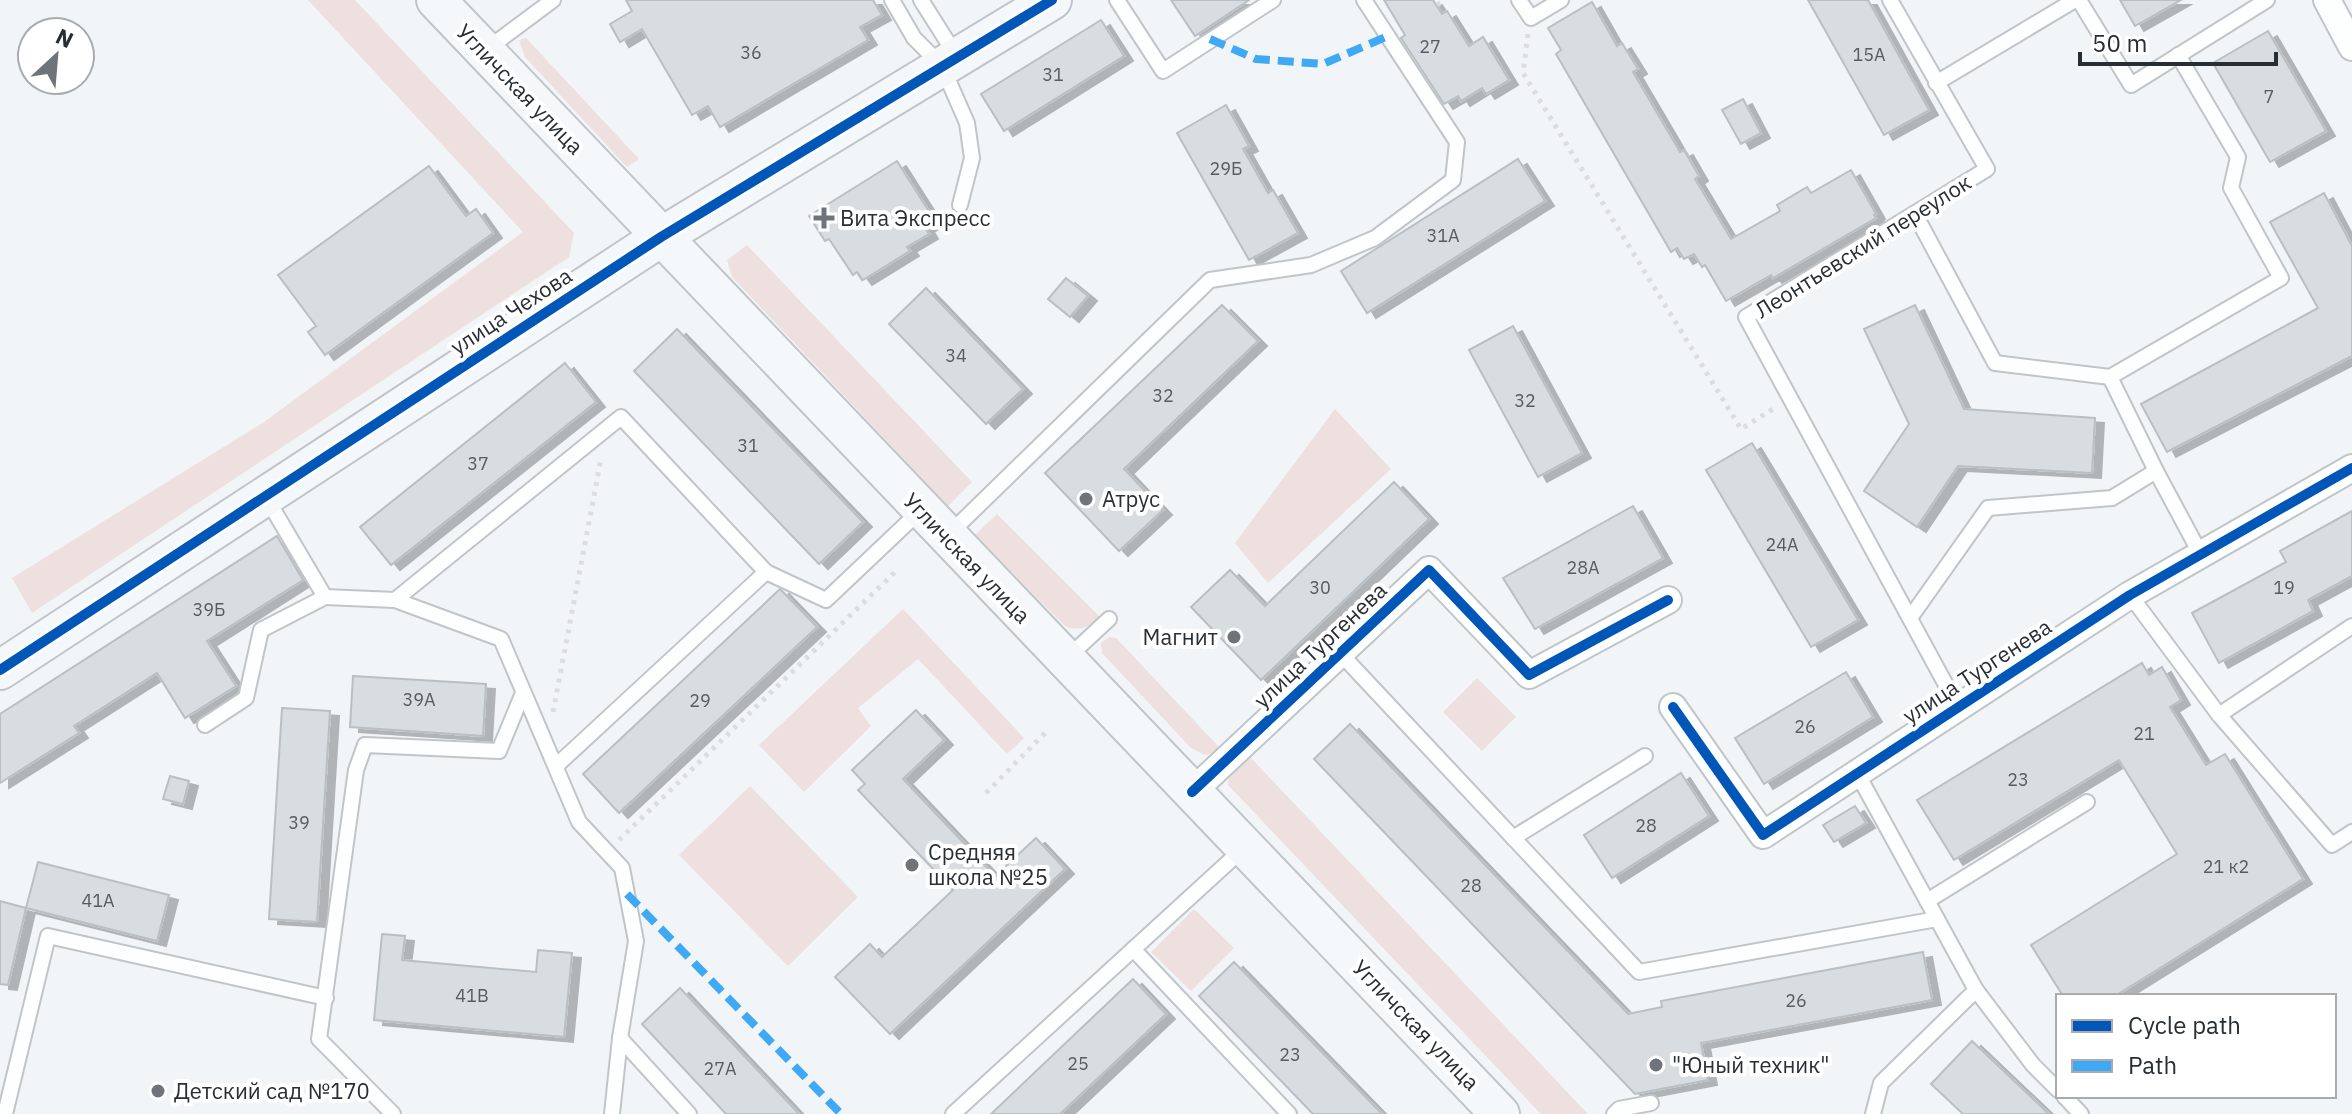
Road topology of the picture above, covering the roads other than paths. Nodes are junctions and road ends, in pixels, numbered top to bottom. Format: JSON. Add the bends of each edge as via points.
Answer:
{"nodes":[{"id":1,"x":436,"y":0,"type":"edge"},
{"id":2,"x":553,"y":0,"type":"edge"},
{"id":3,"x":892,"y":0,"type":"edge"},
{"id":4,"x":921,"y":0,"type":"edge"},
{"id":5,"x":1052,"y":0,"type":"edge"},
{"id":6,"x":1117,"y":0,"type":"edge"},
{"id":7,"x":1273,"y":0,"type":"edge"},
{"id":8,"x":1364,"y":0,"type":"edge"},
{"id":9,"x":1519,"y":0,"type":"edge"},
{"id":10,"x":1561,"y":0,"type":"edge"},
{"id":11,"x":1890,"y":0,"type":"edge"},
{"id":12,"x":2077,"y":0,"type":"edge"},
{"id":13,"x":2267,"y":0,"type":"edge"},
{"id":14,"x":2327,"y":0,"type":"edge"},
{"id":15,"x":2352,"y":47,"type":"edge"},
{"id":16,"x":484,"y":51,"type":"junction"},
{"id":17,"x":2178,"y":55,"type":"junction"},
{"id":18,"x":950,"y":62,"type":"junction"},
{"id":19,"x":1936,"y":83,"type":"junction"},
{"id":20,"x":960,"y":205,"type":"dead end"},
{"id":21,"x":1915,"y":214,"type":"junction"},
{"id":22,"x":661,"y":237,"type":"junction"},
{"id":23,"x":2110,"y":377,"type":"junction"},
{"id":24,"x":2352,"y":468,"type":"edge"},
{"id":25,"x":2156,"y":471,"type":"junction"},
{"id":26,"x":266,"y":497,"type":"junction"},
{"id":27,"x":921,"y":510,"type":"junction"},
{"id":28,"x":947,"y":536,"type":"junction"},
{"id":29,"x":2200,"y":553,"type":"junction"},
{"id":30,"x":766,"y":572,"type":"junction"},
{"id":31,"x":2130,"y":595,"type":"junction"},
{"id":32,"x":325,"y":597,"type":"junction"},
{"id":33,"x":395,"y":600,"type":"junction"},
{"id":34,"x":1668,"y":600,"type":"dead end"},
{"id":35,"x":1910,"y":618,"type":"junction"},
{"id":36,"x":1109,"y":619,"type":"dead end"},
{"id":37,"x":2352,"y":626,"type":"edge"},
{"id":38,"x":1340,"y":653,"type":"junction"},
{"id":39,"x":1065,"y":660,"type":"junction"},
{"id":40,"x":0,"y":670,"type":"edge"},
{"id":41,"x":523,"y":693,"type":"junction"},
{"id":42,"x":1673,"y":707,"type":"dead end"},
{"id":43,"x":1958,"y":707,"type":"junction"},
{"id":44,"x":2219,"y":715,"type":"junction"},
{"id":45,"x":205,"y":725,"type":"dead end"},
{"id":46,"x":1645,"y":756,"type":"dead end"},
{"id":47,"x":556,"y":766,"type":"junction"},
{"id":48,"x":1857,"y":773,"type":"junction"},
{"id":49,"x":1192,"y":792,"type":"junction"},
{"id":50,"x":2087,"y":802,"type":"dead end"},
{"id":51,"x":2352,"y":832,"type":"edge"},
{"id":52,"x":1513,"y":838,"type":"junction"},
{"id":53,"x":1245,"y":847,"type":"junction"},
{"id":54,"x":1927,"y":901,"type":"junction"},
{"id":55,"x":1937,"y":919,"type":"junction"},
{"id":56,"x":1133,"y":949,"type":"junction"},
{"id":57,"x":1976,"y":990,"type":"junction"},
{"id":58,"x":326,"y":998,"type":"junction"},
{"id":59,"x":620,"y":1038,"type":"junction"},
{"id":60,"x":2056,"y":1088,"type":"edge"},
{"id":61,"x":2066,"y":1098,"type":"edge"},
{"id":62,"x":1651,"y":1103,"type":"dead end"},
{"id":63,"x":1498,"y":1113,"type":"edge"},
{"id":64,"x":5,"y":1114,"type":"edge"},
{"id":65,"x":393,"y":1114,"type":"edge"},
{"id":66,"x":612,"y":1114,"type":"edge"},
{"id":67,"x":689,"y":1114,"type":"edge"},
{"id":68,"x":953,"y":1114,"type":"edge"},
{"id":69,"x":1289,"y":1114,"type":"edge"},
{"id":70,"x":1614,"y":1114,"type":"edge"},
{"id":71,"x":1873,"y":1114,"type":"edge"},
{"id":72,"x":2081,"y":1114,"type":"edge"}],
"edges":[{"from":1,"to":16,"type":"main road","name":"Угличская улица"},
{"from":2,"to":16,"type":"lane"},
{"from":3,"to":18,"type":"lane","via":[[914,38]]},
{"from":4,"to":18,"type":"lane"},
{"from":5,"to":18,"type":"main road","name":"улица Чехова"},
{"from":6,"to":7,"type":"lane","via":[[1163,71]]},
{"from":8,"to":28,"type":"lane","via":[[1457,142],[1453,180],[1375,238],[1311,265],[1210,280]]},
{"from":9,"to":10,"type":"lane","via":[[1531,18]]},
{"from":11,"to":19,"type":"lane","name":"Леонтьевский переулок"},
{"from":12,"to":17,"type":"lane","via":[[2131,85]]},
{"from":12,"to":19,"type":"lane"},
{"from":13,"to":17,"type":"lane"},
{"from":14,"to":15,"type":"street"},
{"from":16,"to":22,"type":"main road","name":"Угличская улица"},
{"from":17,"to":23,"type":"lane","via":[[2238,157],[2231,188],[2281,278]]},
{"from":18,"to":20,"type":"lane","via":[[972,158]]},
{"from":18,"to":22,"type":"main road","name":"улица Чехова"},
{"from":19,"to":21,"type":"lane","name":"Леонтьевский переулок","via":[[1987,169]]},
{"from":21,"to":23,"type":"lane","via":[[1995,363]]},
{"from":21,"to":35,"type":"lane","name":"Леонтьевский переулок","via":[[1746,317]]},
{"from":22,"to":26,"type":"main road","name":"улица Чехова"},
{"from":22,"to":27,"type":"main road","name":"Угличская улица"},
{"from":23,"to":25,"type":"lane"},
{"from":24,"to":29,"type":"street","name":"улица Тургенева"},
{"from":25,"to":29,"type":"lane"},
{"from":25,"to":35,"type":"lane","via":[[2112,498],[1988,508]]},
{"from":26,"to":32,"type":"lane"},
{"from":26,"to":40,"type":"main road","name":"улица Чехова"},
{"from":27,"to":28,"type":"main road","name":"Угличская улица"},
{"from":27,"to":30,"type":"lane","via":[[826,600]]},
{"from":28,"to":39,"type":"main road","name":"Угличская улица"},
{"from":29,"to":31,"type":"street","name":"улица Тургенева"},
{"from":30,"to":33,"type":"lane","via":[[621,417]]},
{"from":30,"to":47,"type":"lane"},
{"from":31,"to":43,"type":"street","name":"улица Тургенева"},
{"from":31,"to":44,"type":"lane"},
{"from":32,"to":33,"type":"lane"},
{"from":32,"to":45,"type":"lane","via":[[261,630],[246,698]]},
{"from":33,"to":41,"type":"lane","via":[[501,639]]},
{"from":34,"to":38,"type":"street","name":"улица Тургенева","via":[[1529,675],[1429,570]]},
{"from":35,"to":43,"type":"lane","name":"Леонтьевский переулок"},
{"from":36,"to":39,"type":"lane"},
{"from":37,"to":44,"type":"lane"},
{"from":38,"to":49,"type":"street","name":"улица Тургенева"},
{"from":38,"to":52,"type":"lane"},
{"from":39,"to":49,"type":"main road","name":"Угличская улица"},
{"from":41,"to":47,"type":"lane"},
{"from":41,"to":58,"type":"lane","via":[[499,751],[365,745],[356,770]]},
{"from":42,"to":48,"type":"street","name":"улица Тургенева","via":[[1763,835]]},
{"from":43,"to":48,"type":"street","name":"улица Тургенева"},
{"from":44,"to":51,"type":"lane","via":[[2332,845]]},
{"from":46,"to":52,"type":"lane"},
{"from":47,"to":59,"type":"lane","via":[[579,822],[622,868],[636,941]]},
{"from":48,"to":54,"type":"lane"},
{"from":49,"to":53,"type":"main road","name":"Угличская улица"},
{"from":50,"to":54,"type":"lane"},
{"from":52,"to":55,"type":"lane","via":[[1639,972]]},
{"from":53,"to":56,"type":"lane"},
{"from":53,"to":63,"type":"main road","name":"Угличская улица"},
{"from":54,"to":55,"type":"lane"},
{"from":55,"to":57,"type":"lane"},
{"from":56,"to":68,"type":"lane"},
{"from":56,"to":69,"type":"lane"},
{"from":57,"to":60,"type":"lane"},
{"from":57,"to":71,"type":"lane","via":[[1881,1083]]},
{"from":58,"to":64,"type":"lane","via":[[48,936]]},
{"from":58,"to":65,"type":"lane","via":[[319,1039]]},
{"from":59,"to":66,"type":"lane"},
{"from":59,"to":67,"type":"lane"},
{"from":61,"to":72,"type":"lane"},
{"from":62,"to":70,"type":"lane"}]}
